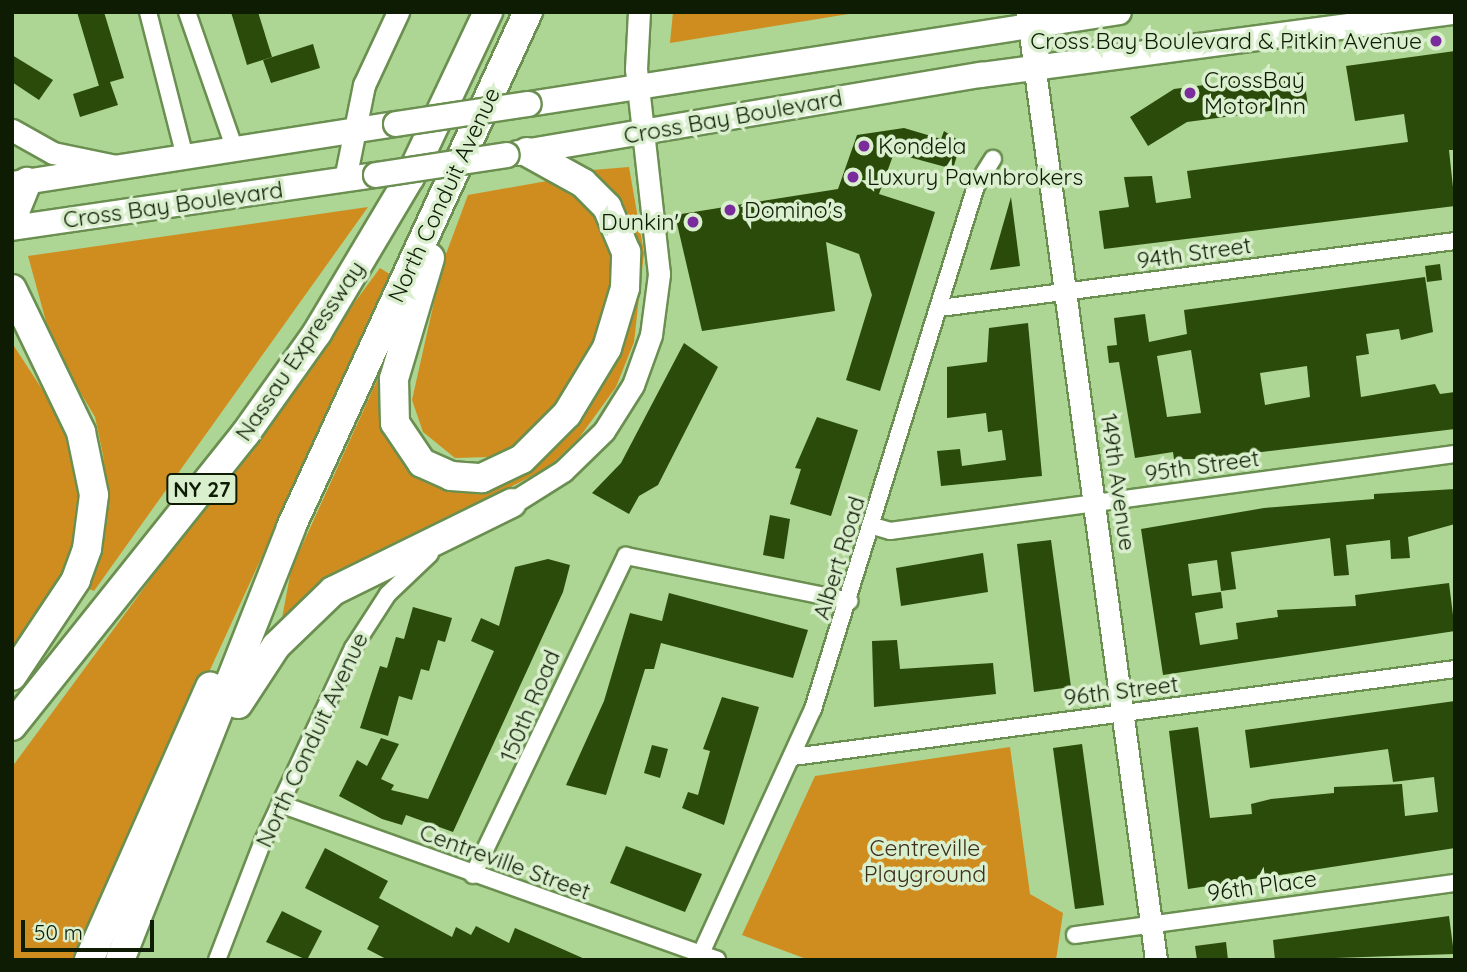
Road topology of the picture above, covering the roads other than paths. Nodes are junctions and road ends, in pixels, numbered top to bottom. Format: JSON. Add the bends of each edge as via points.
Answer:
{"nodes":[{"id":1,"x":148,"y":12,"type":"edge"},
{"id":2,"x":187,"y":12,"type":"edge"},
{"id":3,"x":398,"y":12,"type":"edge"},
{"id":4,"x":488,"y":12,"type":"edge"},
{"id":5,"x":528,"y":12,"type":"edge"},
{"id":6,"x":639,"y":12,"type":"edge"},
{"id":7,"x":1119,"y":12,"type":"edge"},
{"id":8,"x":1455,"y":12,"type":"edge"},
{"id":9,"x":1040,"y":19,"type":"edge"},
{"id":10,"x":1035,"y":68,"type":"junction"},
{"id":11,"x":638,"y":87,"type":"junction"},
{"id":12,"x":12,"y":130,"type":"edge"},
{"id":13,"x":355,"y":131,"type":"junction"},
{"id":14,"x":642,"y":132,"type":"junction"},
{"id":15,"x":235,"y":150,"type":"junction"},
{"id":16,"x":516,"y":153,"type":"junction"},
{"id":17,"x":185,"y":157,"type":"junction"},
{"id":18,"x":993,"y":159,"type":"dead end"},
{"id":19,"x":121,"y":167,"type":"junction"},
{"id":20,"x":345,"y":179,"type":"junction"},
{"id":21,"x":452,"y":179,"type":"junction"},
{"id":22,"x":19,"y":183,"type":"edge"},
{"id":23,"x":12,"y":219,"type":"edge"},
{"id":24,"x":12,"y":228,"type":"edge"},
{"id":25,"x":1455,"y":241,"type":"edge"},
{"id":26,"x":12,"y":289,"type":"edge"},
{"id":27,"x":1065,"y":293,"type":"junction"},
{"id":28,"x":940,"y":308,"type":"junction"},
{"id":29,"x":12,"y":326,"type":"edge"},
{"id":30,"x":45,"y":367,"type":"junction"},
{"id":31,"x":1455,"y":454,"type":"edge"},
{"id":32,"x":512,"y":503,"type":"junction"},
{"id":33,"x":1094,"y":504,"type":"junction"},
{"id":34,"x":873,"y":526,"type":"junction"},
{"id":35,"x":291,"y":527,"type":"junction"},
{"id":36,"x":850,"y":601,"type":"junction"},
{"id":37,"x":1455,"y":669,"type":"edge"},
{"id":38,"x":12,"y":676,"type":"edge"},
{"id":39,"x":1122,"y":713,"type":"junction"},
{"id":40,"x":12,"y":726,"type":"edge"},
{"id":41,"x":793,"y":757,"type":"junction"},
{"id":42,"x":280,"y":804,"type":"junction"},
{"id":43,"x":169,"y":841,"type":"junction"},
{"id":44,"x":473,"y":875,"type":"junction"},
{"id":45,"x":1455,"y":883,"type":"edge"},
{"id":46,"x":1151,"y":924,"type":"junction"},
{"id":47,"x":1075,"y":935,"type":"dead end"},
{"id":48,"x":699,"y":957,"type":"edge"},
{"id":49,"x":89,"y":960,"type":"edge"},
{"id":50,"x":120,"y":960,"type":"edge"},
{"id":51,"x":217,"y":960,"type":"edge"},
{"id":52,"x":717,"y":960,"type":"edge"},
{"id":53,"x":1156,"y":960,"type":"edge"}],
"edges":[{"from":1,"to":17,"type":"street"},
{"from":2,"to":15,"type":"street"},
{"from":3,"to":13,"type":"street","via":[[364,85]]},
{"from":4,"to":40,"type":"highway","name":"Nassau Expressway","number":"NY 27","via":[[398,200],[317,333],[246,433]]},
{"from":5,"to":21,"type":"highway","name":"North Conduit Avenue"},
{"from":6,"to":11,"type":"street","name":"North Conduit Avenue"},
{"from":7,"to":9,"type":"main road","name":"Cross Bay Boulevard"},
{"from":8,"to":10,"type":"main road","name":"Cross Bay Boulevard"},
{"from":9,"to":10,"type":"street","name":"149th Avenue"},
{"from":9,"to":11,"type":"main road","name":"Cross Bay Boulevard"},
{"from":10,"to":14,"type":"main road","name":"Cross Bay Boulevard"},
{"from":10,"to":27,"type":"street","name":"149th Avenue"},
{"from":11,"to":13,"type":"main road","name":"Cross Bay Boulevard","bridge":true},
{"from":11,"to":14,"type":"street","name":"North Conduit Avenue"},
{"from":12,"to":19,"type":"street","via":[[53,153]]},
{"from":13,"to":15,"type":"main road","name":"Cross Bay Boulevard"},
{"from":13,"to":20,"type":"street"},
{"from":14,"to":16,"type":"main road","name":"Cross Bay Boulevard"},
{"from":14,"to":32,"type":"street","name":"North Conduit Avenue","via":[[659,274],[646,353],[624,401],[591,445]]},
{"from":15,"to":17,"type":"main road","name":"Cross Bay Boulevard"},
{"from":16,"to":20,"type":"main road","name":"Cross Bay Boulevard","bridge":true},
{"from":16,"to":21,"type":"highway","via":[[583,183],[607,207],[626,252],[625,289],[607,348],[566,414],[512,467],[472,478],[422,463],[400,435],[392,410],[394,379]]},
{"from":17,"to":19,"type":"main road","name":"Cross Bay Boulevard"},
{"from":18,"to":28,"type":"street","name":"Albert Road","via":[[976,186]]},
{"from":19,"to":22,"type":"main road","name":"Cross Bay Boulevard"},
{"from":20,"to":24,"type":"main road","name":"Cross Bay Boulevard"},
{"from":21,"to":35,"type":"highway","name":"North Conduit Avenue"},
{"from":22,"to":23,"type":"highway"},
{"from":25,"to":27,"type":"street","name":"94th Street"},
{"from":26,"to":30,"type":"highway"},
{"from":27,"to":28,"type":"street","name":"94th Street"},
{"from":27,"to":33,"type":"street","name":"149th Avenue"},
{"from":28,"to":34,"type":"street","name":"Albert Road"},
{"from":29,"to":30,"type":"highway"},
{"from":30,"to":38,"type":"highway","via":[[86,446],[93,513],[76,580]]},
{"from":31,"to":33,"type":"street","name":"95th Street"},
{"from":32,"to":42,"type":"street","name":"North Conduit Avenue","via":[[438,547],[375,611]]},
{"from":32,"to":43,"type":"highway","via":[[364,571],[303,618],[253,676]]},
{"from":33,"to":34,"type":"street","name":"95th Street","via":[[890,531]]},
{"from":33,"to":39,"type":"street","name":"149th Avenue"},
{"from":34,"to":36,"type":"street","name":"Albert Road"},
{"from":35,"to":43,"type":"highway","name":"North Conduit Avenue"},
{"from":35,"to":49,"type":"highway","via":[[233,637]]},
{"from":36,"to":41,"type":"street","name":"Albert Road"},
{"from":36,"to":44,"type":"street","name":"150th Road","via":[[626,556]]},
{"from":37,"to":39,"type":"street","name":"96th Street"},
{"from":39,"to":41,"type":"street","name":"96th Street"},
{"from":39,"to":46,"type":"street","name":"149th Avenue"},
{"from":41,"to":48,"type":"street","name":"Albert Road"},
{"from":42,"to":44,"type":"street","name":"Centreville Street"},
{"from":42,"to":51,"type":"street","name":"North Conduit Avenue"},
{"from":43,"to":50,"type":"highway","name":"North Conduit Avenue"},
{"from":44,"to":48,"type":"street","name":"Centreville Street"},
{"from":45,"to":46,"type":"street","name":"96th Place"},
{"from":46,"to":47,"type":"street","name":"96th Place"},
{"from":46,"to":53,"type":"street","name":"149th Avenue"},
{"from":48,"to":52,"type":"street","name":"Centreville Street"}]}
